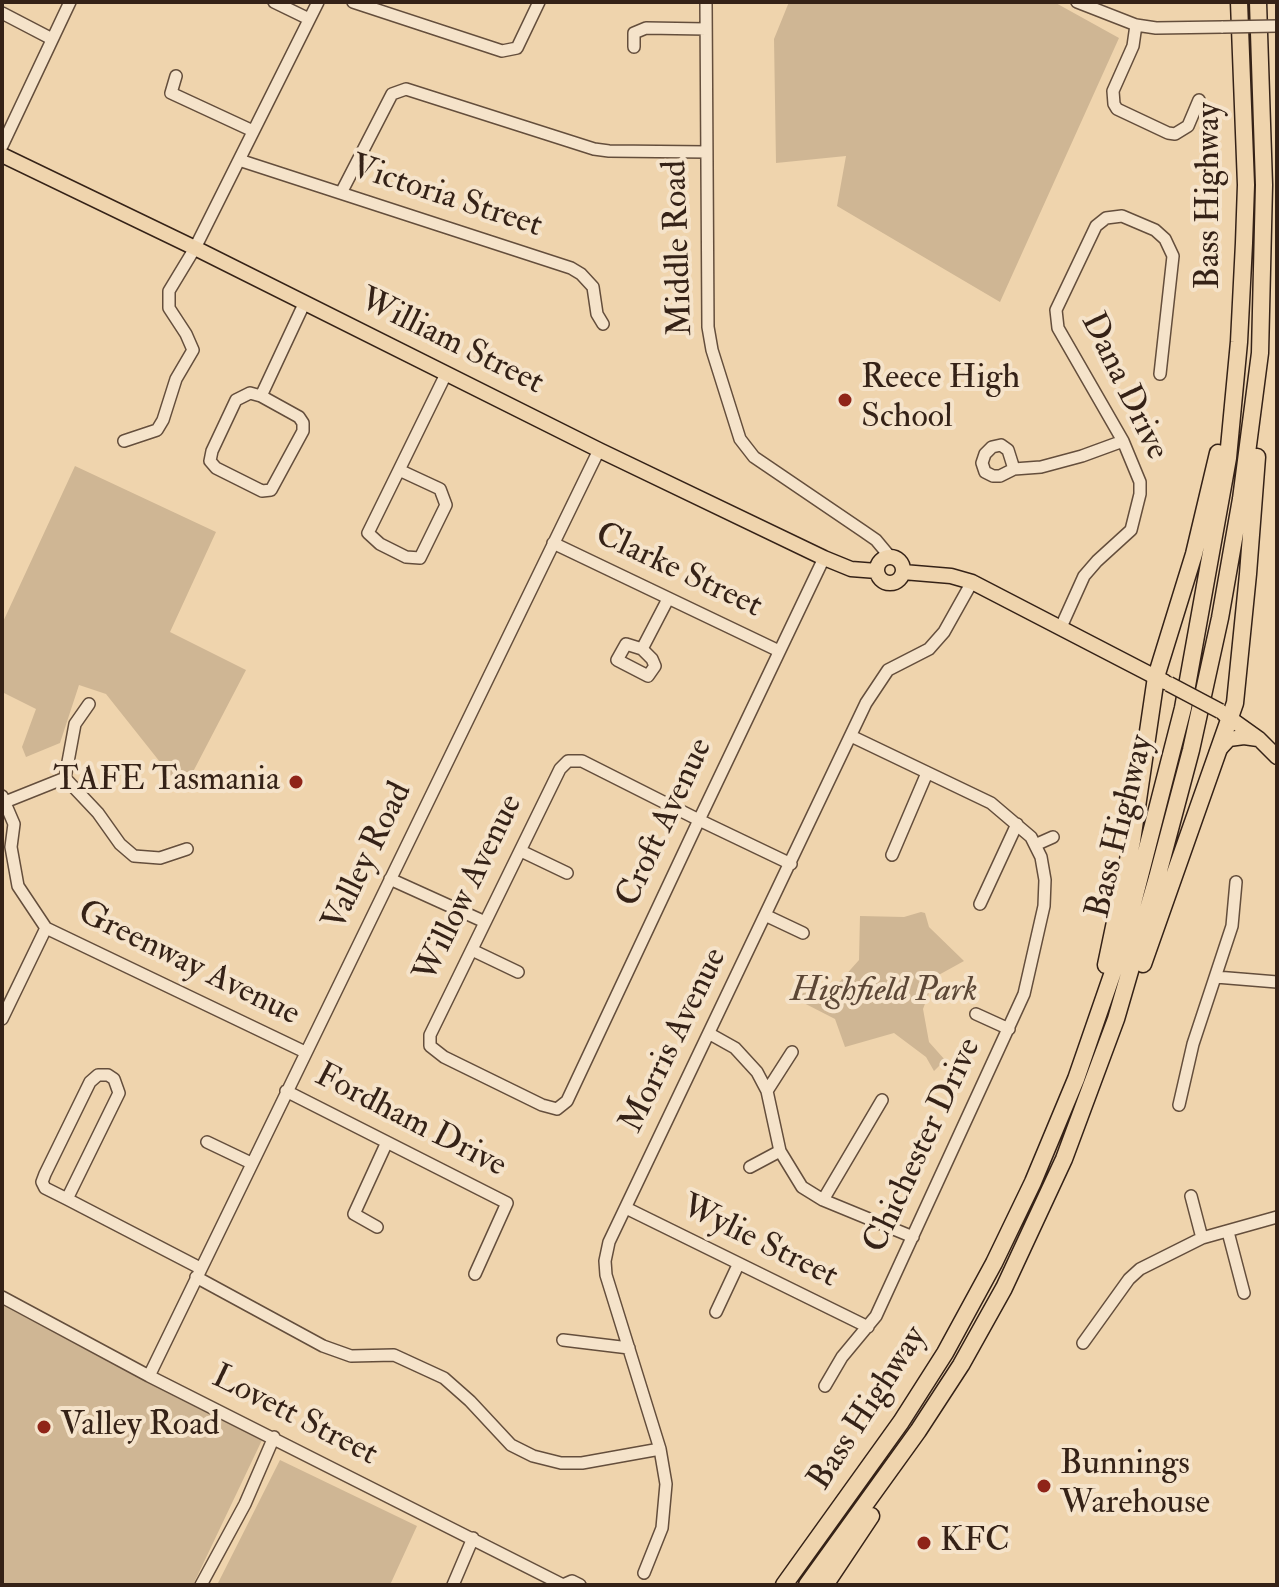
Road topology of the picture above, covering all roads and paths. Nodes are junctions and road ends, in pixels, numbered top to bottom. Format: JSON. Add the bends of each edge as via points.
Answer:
{"nodes":[{"id":1,"x":70,"y":2,"type":"edge"},
{"id":2,"x":274,"y":2,"type":"edge"},
{"id":3,"x":318,"y":2,"type":"edge"},
{"id":4,"x":353,"y":2,"type":"edge"},
{"id":5,"x":539,"y":2,"type":"edge"},
{"id":6,"x":706,"y":2,"type":"edge"},
{"id":7,"x":1077,"y":2,"type":"edge"},
{"id":8,"x":1239,"y":2,"type":"edge"},
{"id":9,"x":1258,"y":2,"type":"edge"},
{"id":10,"x":2,"y":13,"type":"edge"},
{"id":11,"x":309,"y":19,"type":"junction"},
{"id":12,"x":1136,"y":25,"type":"junction"},
{"id":13,"x":1277,"y":26,"type":"edge"},
{"id":14,"x":706,"y":29,"type":"junction"},
{"id":15,"x":52,"y":39,"type":"junction"},
{"id":16,"x":634,"y":47,"type":"dead end"},
{"id":17,"x":176,"y":76,"type":"dead end"},
{"id":18,"x":1199,"y":100,"type":"dead end"},
{"id":19,"x":253,"y":131,"type":"junction"},
{"id":20,"x":2,"y":146,"type":"edge"},
{"id":21,"x":707,"y":152,"type":"junction"},
{"id":22,"x":2,"y":155,"type":"edge"},
{"id":23,"x":239,"y":160,"type":"junction"},
{"id":24,"x":341,"y":193,"type":"junction"},
{"id":25,"x":195,"y":248,"type":"junction"},
{"id":26,"x":304,"y":304,"type":"junction"},
{"id":27,"x":603,"y":324,"type":"dead end"},
{"id":28,"x":1239,"y":342,"type":"junction"},
{"id":29,"x":1260,"y":353,"type":"junction"},
{"id":30,"x":446,"y":374,"type":"junction"},
{"id":31,"x":1160,"y":374,"type":"dead end"},
{"id":32,"x":261,"y":396,"type":"junction"},
{"id":33,"x":124,"y":441,"type":"dead end"},
{"id":34,"x":1123,"y":441,"type":"junction"},
{"id":35,"x":599,"y":450,"type":"junction"},
{"id":36,"x":1014,"y":469,"type":"dead end"},
{"id":37,"x":399,"y":470,"type":"junction"},
{"id":38,"x":553,"y":543,"type":"junction"},
{"id":39,"x":824,"y":558,"type":"junction"},
{"id":40,"x":891,"y":558,"type":"junction"},
{"id":41,"x":877,"y":571,"type":"junction"},
{"id":42,"x":903,"y":572,"type":"junction"},
{"id":43,"x":972,"y":582,"type":"junction"},
{"id":44,"x":668,"y":599,"type":"junction"},
{"id":45,"x":1061,"y":627,"type":"junction"},
{"id":46,"x":642,"y":649,"type":"dead end"},
{"id":47,"x":779,"y":651,"type":"junction"},
{"id":48,"x":1164,"y":654,"type":"junction"},
{"id":49,"x":1135,"y":667,"type":"junction"},
{"id":50,"x":1162,"y":680,"type":"junction"},
{"id":51,"x":89,"y":704,"type":"dead end"},
{"id":52,"x":1226,"y":715,"type":"junction"},
{"id":53,"x":851,"y":736,"type":"junction"},
{"id":54,"x":1270,"y":746,"type":"edge"},
{"id":55,"x":1217,"y":752,"type":"junction"},
{"id":56,"x":927,"y":773,"type":"junction"},
{"id":57,"x":65,"y":778,"type":"junction"},
{"id":58,"x":3,"y":799,"type":"edge"},
{"id":59,"x":699,"y":820,"type":"junction"},
{"id":60,"x":1017,"y":824,"type":"junction"},
{"id":61,"x":1053,"y":837,"type":"dead end"},
{"id":62,"x":1035,"y":845,"type":"junction"},
{"id":63,"x":7,"y":848,"type":"edge"},
{"id":64,"x":187,"y":849,"type":"dead end"},
{"id":65,"x":521,"y":851,"type":"junction"},
{"id":66,"x":892,"y":855,"type":"dead end"},
{"id":67,"x":791,"y":864,"type":"junction"},
{"id":68,"x":567,"y":873,"type":"dead end"},
{"id":69,"x":390,"y":879,"type":"junction"},
{"id":70,"x":1236,"y":882,"type":"dead end"},
{"id":71,"x":980,"y":904,"type":"dead end"},
{"id":72,"x":767,"y":916,"type":"junction"},
{"id":73,"x":485,"y":922,"type":"junction"},
{"id":74,"x":46,"y":928,"type":"junction"},
{"id":75,"x":803,"y":933,"type":"dead end"},
{"id":76,"x":472,"y":950,"type":"junction"},
{"id":77,"x":518,"y":972,"type":"dead end"},
{"id":78,"x":1216,"y":977,"type":"junction"},
{"id":79,"x":1277,"y":982,"type":"edge"},
{"id":80,"x":976,"y":1014,"type":"dead end"},
{"id":81,"x":2,"y":1019,"type":"edge"},
{"id":82,"x":1009,"y":1029,"type":"junction"},
{"id":83,"x":710,"y":1034,"type":"junction"},
{"id":84,"x":430,"y":1046,"type":"joint"},
{"id":85,"x":305,"y":1052,"type":"junction"},
{"id":86,"x":792,"y":1052,"type":"dead end"},
{"id":87,"x":1076,"y":1079,"type":"junction"},
{"id":88,"x":286,"y":1091,"type":"junction"},
{"id":89,"x":767,"y":1091,"type":"junction"},
{"id":90,"x":882,"y":1100,"type":"dead end"},
{"id":91,"x":1179,"y":1105,"type":"dead end"},
{"id":92,"x":207,"y":1142,"type":"dead end"},
{"id":93,"x":387,"y":1142,"type":"junction"},
{"id":94,"x":780,"y":1151,"type":"junction"},
{"id":95,"x":1064,"y":1159,"type":"junction"},
{"id":96,"x":251,"y":1163,"type":"junction"},
{"id":97,"x":750,"y":1167,"type":"dead end"},
{"id":98,"x":1191,"y":1196,"type":"dead end"},
{"id":99,"x":67,"y":1199,"type":"junction"},
{"id":100,"x":823,"y":1200,"type":"junction"},
{"id":101,"x":626,"y":1208,"type":"junction"},
{"id":102,"x":1277,"y":1217,"type":"edge"},
{"id":103,"x":377,"y":1227,"type":"dead end"},
{"id":104,"x":1228,"y":1232,"type":"junction"},
{"id":105,"x":913,"y":1237,"type":"junction"},
{"id":106,"x":1202,"y":1238,"type":"junction"},
{"id":107,"x":738,"y":1265,"type":"junction"},
{"id":108,"x":198,"y":1272,"type":"junction"},
{"id":109,"x":475,"y":1274,"type":"dead end"},
{"id":110,"x":1244,"y":1293,"type":"dead end"},
{"id":111,"x":2,"y":1297,"type":"edge"},
{"id":112,"x":716,"y":1312,"type":"dead end"},
{"id":113,"x":868,"y":1327,"type":"junction"},
{"id":114,"x":563,"y":1340,"type":"dead end"},
{"id":115,"x":1083,"y":1343,"type":"dead end"},
{"id":116,"x":629,"y":1348,"type":"junction"},
{"id":117,"x":149,"y":1376,"type":"junction"},
{"id":118,"x":825,"y":1386,"type":"dead end"},
{"id":119,"x":918,"y":1431,"type":"junction"},
{"id":120,"x":274,"y":1437,"type":"junction"},
{"id":121,"x":660,"y":1449,"type":"junction"},
{"id":122,"x":473,"y":1538,"type":"junction"},
{"id":123,"x":644,"y":1573,"type":"dead end"},
{"id":124,"x":201,"y":1585,"type":"edge"},
{"id":125,"x":453,"y":1585,"type":"edge"},
{"id":126,"x":563,"y":1585,"type":"edge"},
{"id":127,"x":580,"y":1585,"type":"edge"},
{"id":128,"x":784,"y":1585,"type":"edge"},
{"id":129,"x":807,"y":1585,"type":"edge"},
{"id":130,"x":825,"y":1585,"type":"edge"}],
"edges":[{"from":1,"to":15,"type":"street"},
{"from":2,"to":11,"type":"street"},
{"from":3,"to":11,"type":"street"},
{"from":4,"to":5,"type":"street","via":[[502,51],[517,48]]},
{"from":6,"to":14,"type":"street","name":"Middle Road"},
{"from":7,"to":12,"type":"street"},
{"from":8,"to":28,"type":"highway","name":"Bass Highway","via":[[1246,185]]},
{"from":9,"to":29,"type":"highway","name":"Bass Highway","via":[[1264,185]]},
{"from":10,"to":15,"type":"street"},
{"from":11,"to":19,"type":"street"},
{"from":12,"to":13,"type":"street","bridge":true},
{"from":12,"to":18,"type":"street","via":[[1133,46],[1113,91],[1117,109],[1175,134],[1188,126]]},
{"from":14,"to":16,"type":"street","via":[[646,28],[634,33]]},
{"from":14,"to":21,"type":"street","name":"Middle Road"},
{"from":15,"to":20,"type":"street"},
{"from":17,"to":19,"type":"street","via":[[171,93]]},
{"from":19,"to":23,"type":"street"},
{"from":21,"to":24,"type":"street","via":[[594,149],[406,89],[392,94]]},
{"from":21,"to":40,"type":"street","name":"Middle Road","via":[[708,327],[740,439],[754,457],[876,540]]},
{"from":22,"to":25,"type":"main road","name":"William Street"},
{"from":23,"to":24,"type":"street","name":"Victoria Street"},
{"from":23,"to":25,"type":"street"},
{"from":24,"to":27,"type":"street","name":"Victoria Street","via":[[571,268],[593,287]]},
{"from":25,"to":26,"type":"main road","name":"William Street"},
{"from":25,"to":33,"type":"street","via":[[169,291],[169,308],[193,350],[157,430]]},
{"from":26,"to":30,"type":"main road","name":"William Street"},
{"from":26,"to":32,"type":"street"},
{"from":28,"to":48,"type":"highway","via":[[1215,471]]},
{"from":28,"to":87,"type":"highway","name":"Bass Highway","via":[[1228,458],[1183,708],[1122,946]]},
{"from":29,"to":52,"type":"highway","via":[[1253,518]]},
{"from":29,"to":95,"type":"highway","name":"Bass Highway","via":[[1241,499],[1191,750],[1116,1019]]},
{"from":30,"to":35,"type":"main road","name":"William Street"},
{"from":30,"to":37,"type":"street"},
{"from":31,"to":34,"type":"street","name":"Dana Drive","via":[[1173,256],[1155,230],[1122,216],[1106,218],[1096,226],[1056,310],[1058,328]]},
{"from":32,"to":32,"type":"street","via":[[303,423],[271,490],[262,491],[210,461],[236,400],[250,393]]},
{"from":34,"to":36,"type":"street","via":[[1041,467]]},
{"from":34,"to":45,"type":"street","name":"Dana Drive","via":[[1140,482],[1131,530],[1084,576]]},
{"from":35,"to":38,"type":"street","name":"Valley Road"},
{"from":35,"to":39,"type":"main road","name":"William Street"},
{"from":37,"to":37,"type":"street","via":[[440,489],[446,505],[420,558],[406,557],[368,533]]},
{"from":38,"to":44,"type":"street","name":"Clarke Street"},
{"from":38,"to":69,"type":"street","name":"Valley Road"},
{"from":39,"to":41,"type":"main road","name":"William Street","via":[[851,569]]},
{"from":39,"to":47,"type":"street","name":"Croft Avenue"},
{"from":40,"to":41,"type":"main road"},
{"from":40,"to":42,"type":"main road","via":[[899,561]]},
{"from":41,"to":42,"type":"main road","via":[[887,583],[899,580]]},
{"from":42,"to":43,"type":"main road"},
{"from":43,"to":45,"type":"main road"},
{"from":43,"to":53,"type":"street","name":"Morris Avenue","via":[[929,649],[888,670]]},
{"from":44,"to":46,"type":"street"},
{"from":44,"to":47,"type":"street","name":"Clarke Street"},
{"from":45,"to":49,"type":"main road"},
{"from":47,"to":59,"type":"street","name":"Croft Avenue"},
{"from":48,"to":49,"type":"main road"},
{"from":48,"to":50,"type":"highway"},
{"from":49,"to":50,"type":"main road"},
{"from":50,"to":52,"type":"main road","bridge":true},
{"from":50,"to":87,"type":"highway","via":[[1108,958]]},
{"from":51,"to":57,"type":"street","via":[[75,724]]},
{"from":52,"to":54,"type":"main road"},
{"from":52,"to":55,"type":"highway"},
{"from":53,"to":56,"type":"street","name":"Chichester Drive"},
{"from":53,"to":67,"type":"street","name":"Morris Avenue"},
{"from":54,"to":55,"type":"main road","via":[[1244,737],[1229,739]]},
{"from":55,"to":95,"type":"highway","via":[[1115,1044]]},
{"from":56,"to":60,"type":"street","name":"Chichester Drive","via":[[991,803]]},
{"from":56,"to":66,"type":"street"},
{"from":57,"to":58,"type":"street"},
{"from":57,"to":64,"type":"street","via":[[134,856],[160,858]]},
{"from":58,"to":63,"type":"street","name":"Greenway Avenue","via":[[14,824]]},
{"from":59,"to":65,"type":"street","name":"Willow Avenue","via":[[582,761],[568,761]]},
{"from":59,"to":67,"type":"street"},
{"from":59,"to":84,"type":"street","name":"Croft Avenue","via":[[567,1101],[557,1109],[542,1105]]},
{"from":60,"to":62,"type":"street","name":"Chichester Drive"},
{"from":60,"to":71,"type":"street"},
{"from":61,"to":62,"type":"street"},
{"from":62,"to":82,"type":"street","name":"Chichester Drive","via":[[1045,880],[1044,906],[1024,994]]},
{"from":63,"to":74,"type":"street","name":"Greenway Avenue","via":[[18,886]]},
{"from":65,"to":68,"type":"street"},
{"from":65,"to":73,"type":"street","name":"Willow Avenue"},
{"from":67,"to":72,"type":"street","name":"Morris Avenue"},
{"from":69,"to":73,"type":"street"},
{"from":69,"to":85,"type":"street","name":"Valley Road"},
{"from":70,"to":78,"type":"street","via":[[1232,926]]},
{"from":72,"to":75,"type":"street"},
{"from":72,"to":83,"type":"street","name":"Morris Avenue"},
{"from":73,"to":76,"type":"street","name":"Willow Avenue"},
{"from":74,"to":81,"type":"street"},
{"from":74,"to":85,"type":"street","name":"Greenway Avenue"},
{"from":76,"to":77,"type":"street"},
{"from":76,"to":84,"type":"street","name":"Willow Avenue","via":[[430,1035]]},
{"from":78,"to":79,"type":"street"},
{"from":78,"to":91,"type":"street"},
{"from":80,"to":82,"type":"street"},
{"from":82,"to":105,"type":"street","name":"Chichester Drive"},
{"from":83,"to":89,"type":"street","via":[[735,1048]]},
{"from":83,"to":101,"type":"street","name":"Morris Avenue"},
{"from":85,"to":88,"type":"street","name":"Valley Road"},
{"from":86,"to":89,"type":"street"},
{"from":87,"to":128,"type":"highway","name":"Bass Highway","via":[[1027,1196],[945,1353]]},
{"from":88,"to":93,"type":"street","name":"Fordham Drive"},
{"from":88,"to":96,"type":"street","name":"Valley Road"},
{"from":89,"to":94,"type":"street"},
{"from":90,"to":100,"type":"street"},
{"from":92,"to":96,"type":"street"},
{"from":93,"to":103,"type":"street","via":[[354,1214]]},
{"from":93,"to":109,"type":"street","name":"Fordham Drive","via":[[507,1203]]},
{"from":94,"to":97,"type":"street"},
{"from":94,"to":100,"type":"street","via":[[802,1187]]},
{"from":95,"to":119,"type":"highway","name":"Bass Highway","via":[[1004,1288]]},
{"from":96,"to":108,"type":"street","name":"Valley Road"},
{"from":98,"to":106,"type":"street"},
{"from":99,"to":99,"type":"street","via":[[119,1093],[108,1075],[90,1082],[42,1182]]},
{"from":99,"to":108,"type":"street"},
{"from":100,"to":105,"type":"street"},
{"from":101,"to":107,"type":"street","name":"Wylie Street"},
{"from":101,"to":116,"type":"street","name":"Morris Avenue","via":[[605,1261]]},
{"from":102,"to":104,"type":"street"},
{"from":104,"to":106,"type":"street"},
{"from":104,"to":110,"type":"street"},
{"from":105,"to":113,"type":"street","name":"Chichester Drive"},
{"from":106,"to":115,"type":"street","via":[[1140,1269]]},
{"from":107,"to":112,"type":"street"},
{"from":107,"to":113,"type":"street","name":"Wylie Street"},
{"from":108,"to":117,"type":"street","name":"Valley Road"},
{"from":108,"to":121,"type":"street","via":[[323,1346],[351,1356],[394,1355],[444,1378],[511,1445],[533,1456],[582,1463]]},
{"from":111,"to":117,"type":"street","name":"Lovett Street"},
{"from":113,"to":118,"type":"street","name":"Chichester Drive"},
{"from":114,"to":116,"type":"street"},
{"from":116,"to":121,"type":"street","name":"Morris Avenue"},
{"from":117,"to":120,"type":"street","name":"Lovett Street"},
{"from":119,"to":129,"type":"highway","name":"Bass Highway"},
{"from":119,"to":130,"type":"highway","via":[[881,1501]]},
{"from":120,"to":122,"type":"street","name":"Lovett Street"},
{"from":120,"to":124,"type":"street"},
{"from":121,"to":123,"type":"street","name":"Morris Avenue","via":[[666,1484],[662,1528]]},
{"from":122,"to":125,"type":"street"},
{"from":122,"to":126,"type":"street","name":"Lovett Street"},
{"from":126,"to":127,"type":"street","name":"Lovett Street"}]}
